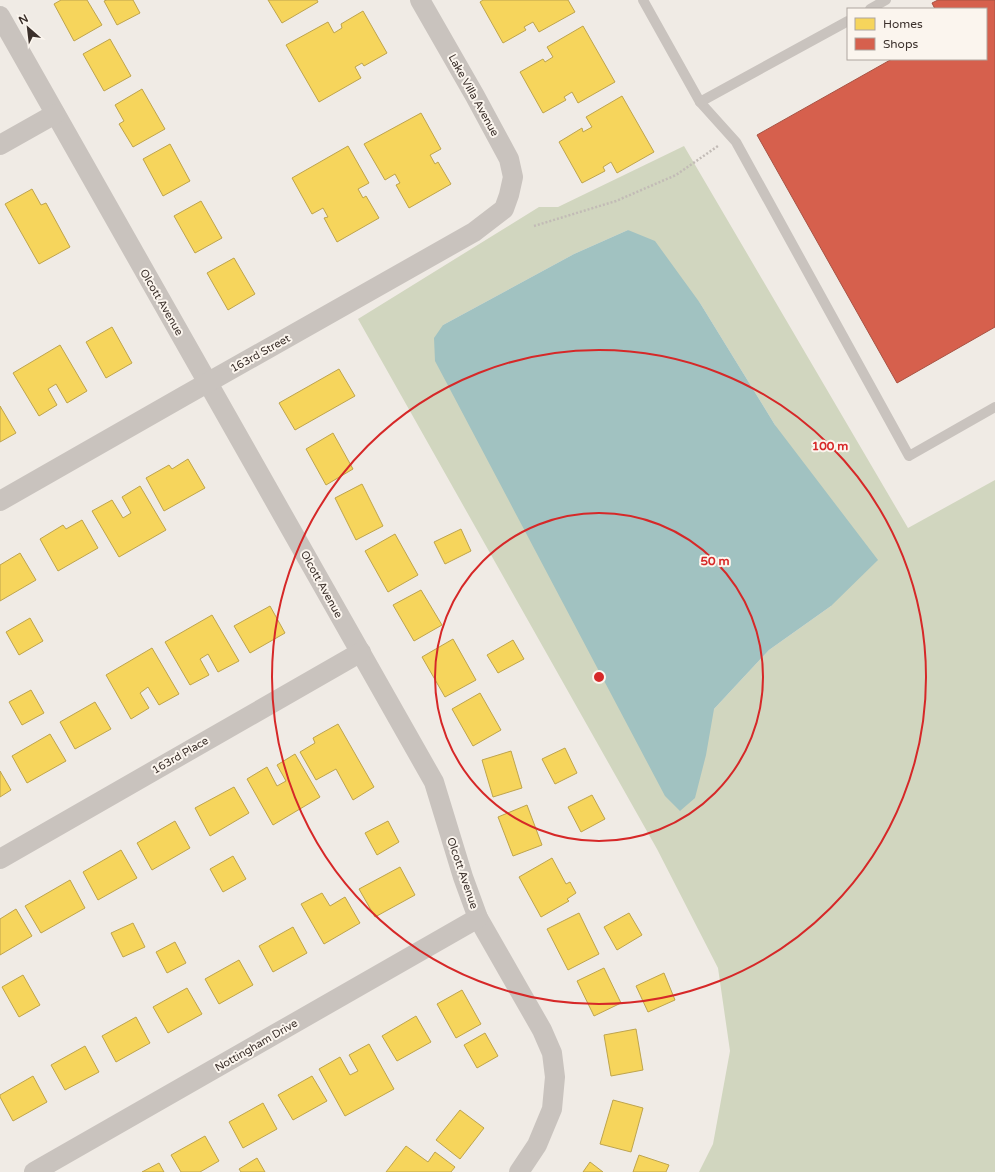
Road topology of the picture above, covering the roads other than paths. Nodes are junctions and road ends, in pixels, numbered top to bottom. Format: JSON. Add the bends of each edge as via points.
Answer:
{"nodes":[{"id":1,"x":420,"y":0,"type":"edge"},
{"id":2,"x":643,"y":0,"type":"edge"},
{"id":3,"x":886,"y":0,"type":"edge"},
{"id":4,"x":872,"y":8,"type":"edge"},
{"id":5,"x":0,"y":16,"type":"edge"},
{"id":6,"x":847,"y":22,"type":"edge"},
{"id":7,"x":700,"y":102,"type":"junction"},
{"id":8,"x":55,"y":114,"type":"junction"},
{"id":9,"x":0,"y":145,"type":"edge"},
{"id":10,"x":509,"y":195,"type":"joint"},
{"id":11,"x":208,"y":382,"type":"junction"},
{"id":12,"x":995,"y":407,"type":"edge"},
{"id":13,"x":0,"y":501,"type":"edge"},
{"id":14,"x":361,"y":652,"type":"junction"},
{"id":15,"x":0,"y":859,"type":"edge"},
{"id":16,"x":478,"y":918,"type":"junction"},
{"id":17,"x":34,"y":1172,"type":"edge"},
{"id":18,"x":519,"y":1172,"type":"edge"}],
"edges":[{"from":1,"to":10,"type":"street","name":"Lake Villa Avenue","via":[[509,159],[513,177]]},
{"from":2,"to":7,"type":"lane"},
{"from":3,"to":4,"type":"lane"},
{"from":5,"to":8,"type":"street","name":"Olcott Avenue"},
{"from":6,"to":7,"type":"lane"},
{"from":7,"to":12,"type":"lane","via":[[740,149],[909,456]]},
{"from":8,"to":9,"type":"street"},
{"from":8,"to":11,"type":"street","name":"Olcott Avenue"},
{"from":10,"to":11,"type":"street","name":"163rd Street","via":[[504,209],[474,232]]},
{"from":11,"to":13,"type":"street","name":"163rd Street"},
{"from":11,"to":14,"type":"street","name":"Olcott Avenue"},
{"from":14,"to":15,"type":"street","name":"163rd Place"},
{"from":14,"to":16,"type":"street","name":"Olcott Avenue","via":[[434,782],[462,877]]},
{"from":16,"to":17,"type":"street","name":"Nottingham Drive"},
{"from":16,"to":18,"type":"street","name":"Olcott Avenue","via":[[542,1030],[552,1053],[555,1076],[552,1109],[537,1145]]}]}
